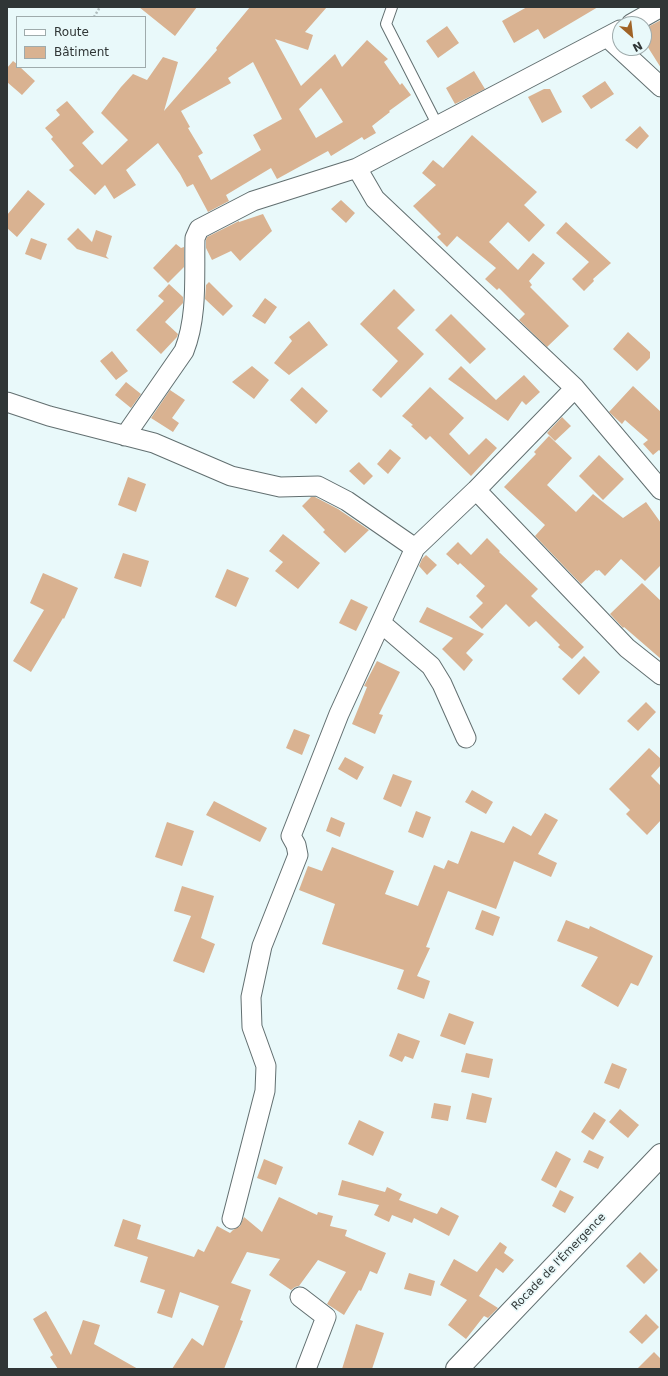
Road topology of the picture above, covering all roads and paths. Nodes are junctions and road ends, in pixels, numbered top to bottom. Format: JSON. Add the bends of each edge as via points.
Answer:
{"nodes":[{"id":1,"x":100,"y":7,"type":"edge"},
{"id":2,"x":392,"y":7,"type":"edge"},
{"id":3,"x":661,"y":7,"type":"edge"},
{"id":4,"x":95,"y":16,"type":"edge"},
{"id":5,"x":645,"y":16,"type":"edge"},
{"id":6,"x":612,"y":35,"type":"edge"},
{"id":7,"x":634,"y":56,"type":"edge"},
{"id":8,"x":661,"y":87,"type":"edge"},
{"id":9,"x":438,"y":126,"type":"junction"},
{"id":10,"x":357,"y":168,"type":"junction"},
{"id":11,"x":575,"y":388,"type":"junction"},
{"id":12,"x":7,"y":402,"type":"edge"},
{"id":13,"x":126,"y":436,"type":"junction"},
{"id":14,"x":476,"y":490,"type":"junction"},
{"id":15,"x":661,"y":490,"type":"edge"},
{"id":16,"x":415,"y":548,"type":"junction"},
{"id":17,"x":381,"y":623,"type":"junction"},
{"id":18,"x":661,"y":674,"type":"edge"},
{"id":19,"x":466,"y":738,"type":"dead end"},
{"id":20,"x":661,"y":1155,"type":"edge"},
{"id":21,"x":232,"y":1219,"type":"dead end"},
{"id":22,"x":300,"y":1297,"type":"dead end"},
{"id":23,"x":306,"y":1369,"type":"edge"},
{"id":24,"x":457,"y":1369,"type":"edge"}],
"edges":[{"from":1,"to":4,"type":"path"},
{"from":2,"to":9,"type":"lane","via":[[386,24]]},
{"from":3,"to":5,"type":"street"},
{"from":6,"to":9,"type":"street"},
{"from":7,"to":8,"type":"street"},
{"from":9,"to":10,"type":"street"},
{"from":10,"to":11,"type":"street","via":[[375,199]]},
{"from":10,"to":13,"type":"street","via":[[253,201],[199,229],[195,238],[194,306],[189,339],[184,351]]},
{"from":11,"to":14,"type":"street"},
{"from":11,"to":15,"type":"street"},
{"from":12,"to":13,"type":"street"},
{"from":13,"to":16,"type":"street","via":[[154,443],[231,476],[280,487],[318,486],[347,501]]},
{"from":14,"to":16,"type":"street"},
{"from":14,"to":18,"type":"street","via":[[627,648]]},
{"from":16,"to":17,"type":"street"},
{"from":17,"to":19,"type":"street","via":[[431,666],[442,684]]},
{"from":17,"to":21,"type":"street","via":[[339,714],[291,836],[298,855],[262,946],[251,997],[252,1027],[266,1066],[266,1091]]},
{"from":20,"to":24,"type":"street","name":"Rocade de l'Émergence"},
{"from":22,"to":23,"type":"street","via":[[326,1317]]}]}
